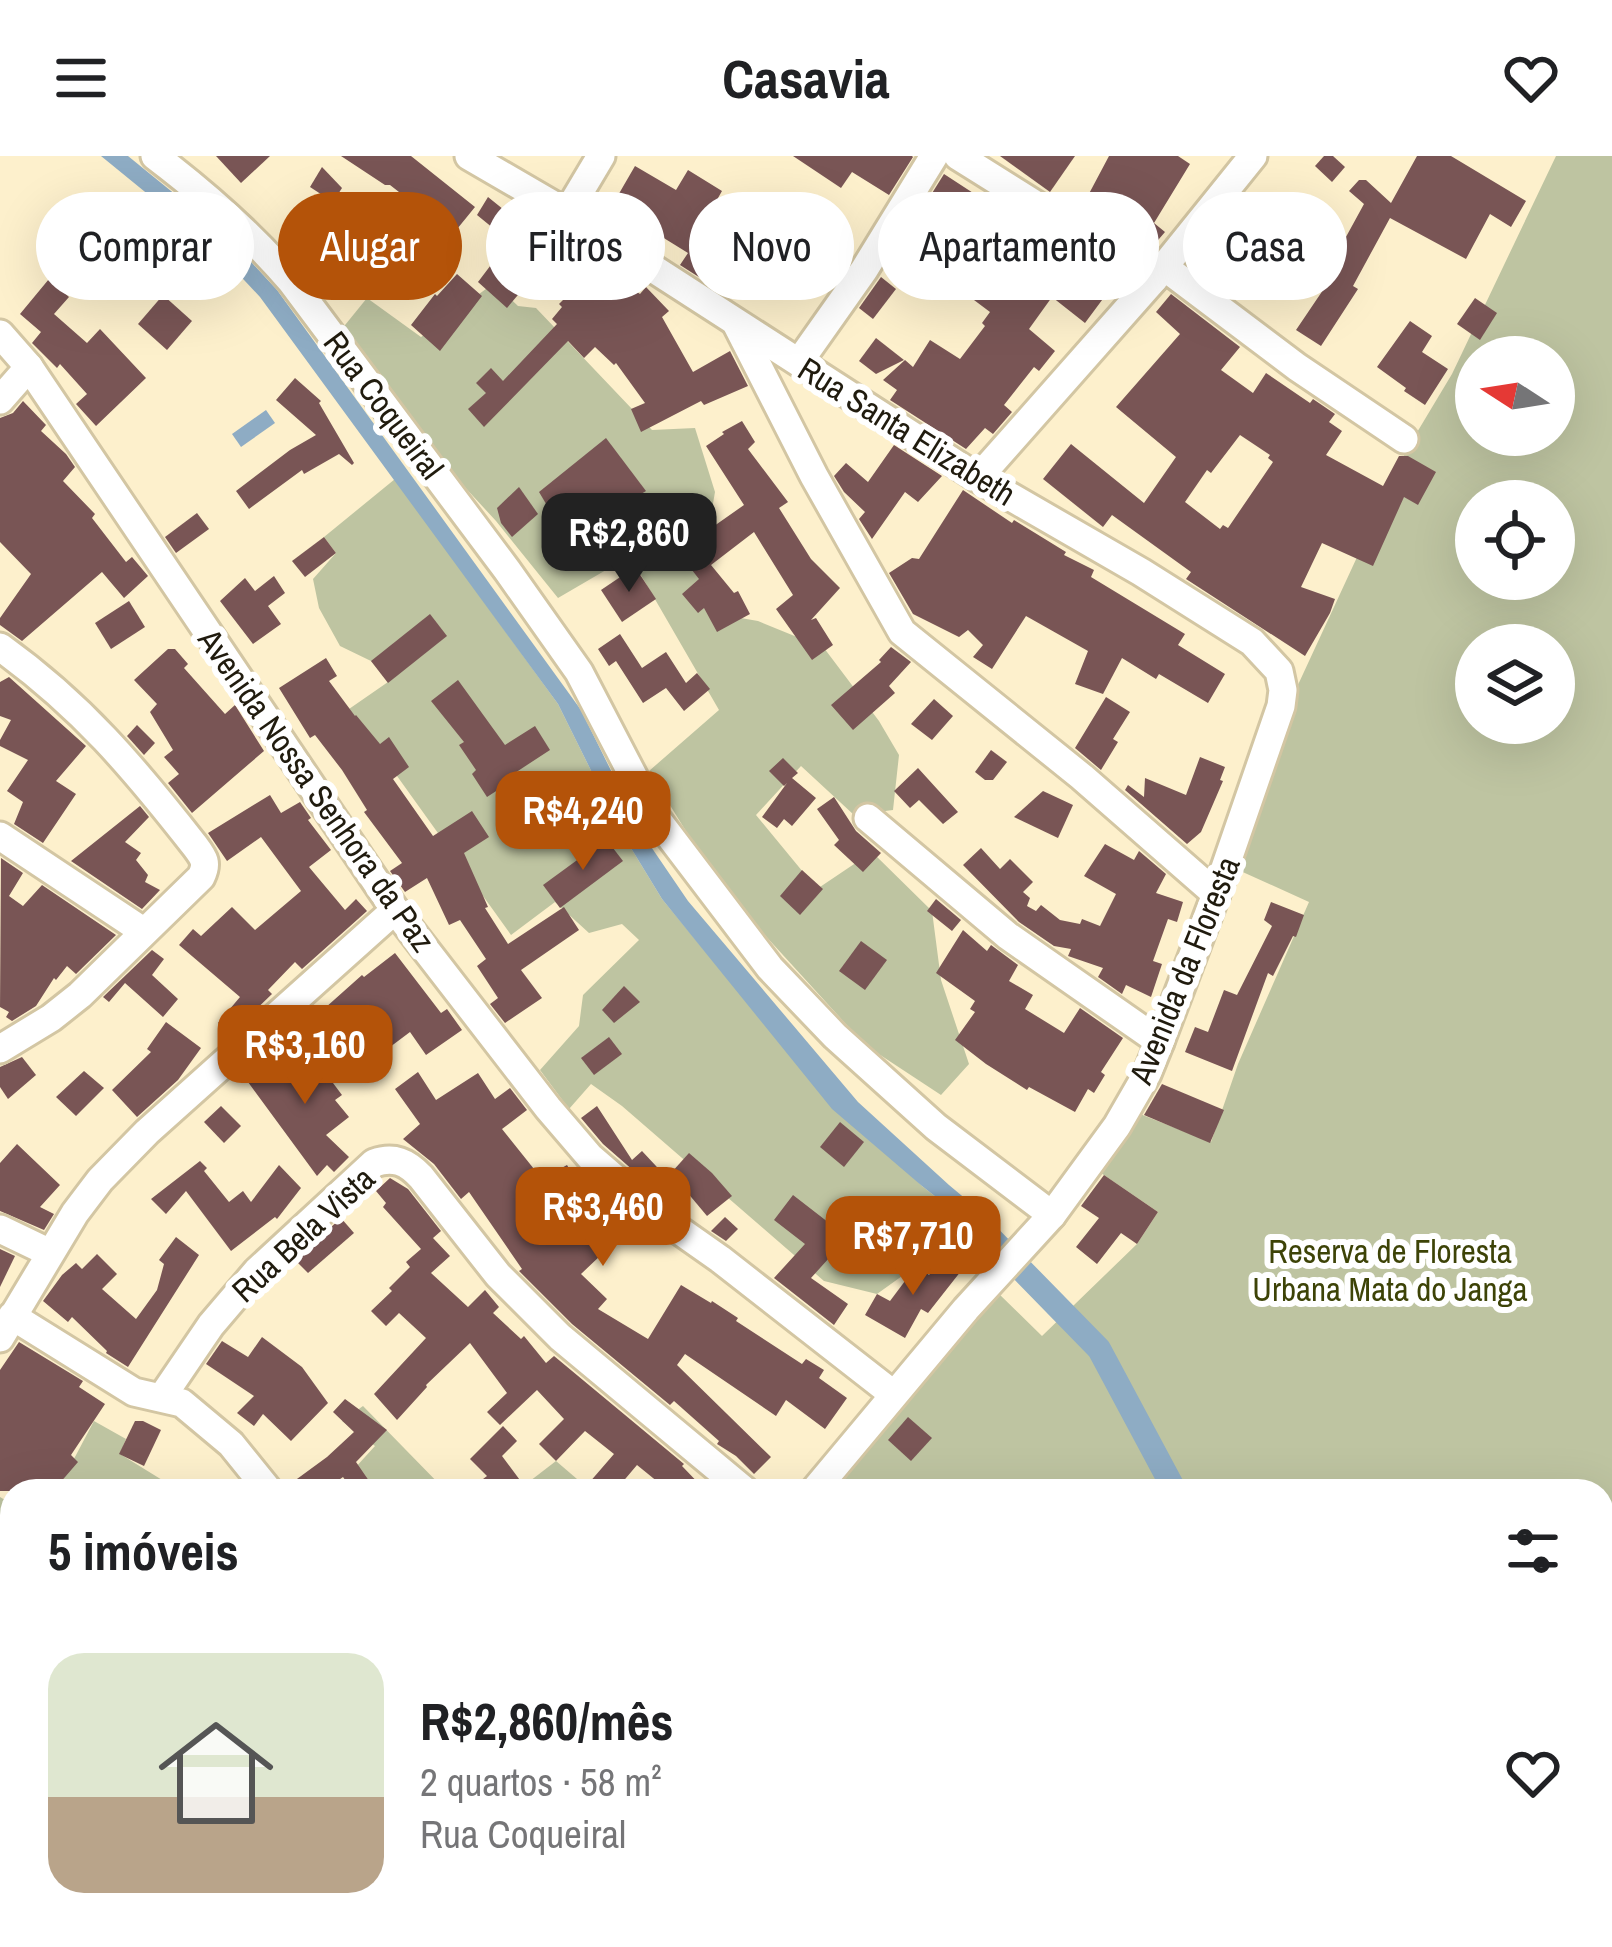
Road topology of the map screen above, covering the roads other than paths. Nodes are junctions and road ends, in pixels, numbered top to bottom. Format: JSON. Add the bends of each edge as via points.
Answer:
{"nodes":[{"id":1,"x":155,"y":156,"type":"edge"},
{"id":2,"x":469,"y":156,"type":"edge"},
{"id":3,"x":601,"y":156,"type":"edge"},
{"id":4,"x":934,"y":156,"type":"edge"},
{"id":5,"x":958,"y":156,"type":"edge"},
{"id":6,"x":1252,"y":156,"type":"edge"},
{"id":7,"x":531,"y":192,"type":"edge"},
{"id":8,"x":580,"y":192,"type":"edge"},
{"id":9,"x":1020,"y":192,"type":"edge"},
{"id":10,"x":1159,"y":272,"type":"edge"},
{"id":11,"x":1159,"y":274,"type":"edge"},
{"id":12,"x":665,"y":276,"type":"edge"},
{"id":13,"x":1134,"y":300,"type":"edge"},
{"id":14,"x":735,"y":321,"type":"junction"},
{"id":15,"x":0,"y":334,"type":"edge"},
{"id":16,"x":799,"y":362,"type":"junction"},
{"id":17,"x":29,"y":367,"type":"junction"},
{"id":18,"x":0,"y":400,"type":"edge"},
{"id":19,"x":1404,"y":439,"type":"dead end"},
{"id":20,"x":978,"y":478,"type":"junction"},
{"id":21,"x":1252,"y":642,"type":"joint"},
{"id":22,"x":0,"y":646,"type":"edge"},
{"id":23,"x":868,"y":818,"type":"dead end"},
{"id":24,"x":0,"y":836,"type":"edge"},
{"id":25,"x":1216,"y":894,"type":"junction"},
{"id":26,"x":395,"y":910,"type":"junction"},
{"id":27,"x":143,"y":931,"type":"junction"},
{"id":28,"x":7,"y":1037,"type":"edge"},
{"id":29,"x":1160,"y":1042,"type":"junction"},
{"id":30,"x":1047,"y":1222,"type":"junction"},
{"id":31,"x":0,"y":1229,"type":"edge"},
{"id":32,"x":50,"y":1253,"type":"junction"},
{"id":33,"x":6,"y":1327,"type":"edge"},
{"id":34,"x":893,"y":1394,"type":"junction"},
{"id":35,"x":162,"y":1397,"type":"junction"},
{"id":36,"x":259,"y":1479,"type":"edge"},
{"id":37,"x":731,"y":1479,"type":"edge"},
{"id":38,"x":824,"y":1479,"type":"edge"}],
"edges":[{"from":1,"to":30,"type":"street","name":"Rua Coqueiral","via":[[255,239],[291,280],[507,570],[578,672],[653,814],[770,968]]},
{"from":2,"to":7,"type":"street","name":"Rua Santa Elizabeth"},
{"from":3,"to":8,"type":"street"},
{"from":4,"to":16,"type":"street"},
{"from":5,"to":9,"type":"street"},
{"from":6,"to":10,"type":"street"},
{"from":11,"to":19,"type":"street"},
{"from":12,"to":14,"type":"street","name":"Rua Santa Elizabeth"},
{"from":13,"to":20,"type":"street"},
{"from":14,"to":16,"type":"street","name":"Rua Santa Elizabeth"},
{"from":14,"to":25,"type":"street","via":[[902,632]]},
{"from":15,"to":17,"type":"street","name":"Avenida Nossa Senhora da Paz"},
{"from":16,"to":20,"type":"street","name":"Rua Santa Elizabeth"},
{"from":17,"to":18,"type":"street"},
{"from":17,"to":26,"type":"street","name":"Avenida Nossa Senhora da Paz"},
{"from":20,"to":21,"type":"street","name":"Rua Santa Elizabeth"},
{"from":21,"to":25,"type":"street","name":"Avenida da Floresta","via":[[1279,671],[1281,706]]},
{"from":22,"to":27,"type":"street","via":[[128,760],[204,858],[201,877]]},
{"from":23,"to":29,"type":"street","via":[[1007,935]]},
{"from":24,"to":27,"type":"street"},
{"from":25,"to":29,"type":"street","name":"Avenida da Floresta"},
{"from":26,"to":32,"type":"street","via":[[147,1132],[100,1180]]},
{"from":26,"to":34,"type":"street","name":"Avenida Nossa Senhora da Paz","via":[[590,1157]]},
{"from":27,"to":28,"type":"street","via":[[80,995]]},
{"from":29,"to":30,"type":"street","name":"Avenida da Floresta","via":[[1117,1126]]},
{"from":30,"to":34,"type":"street","name":"Avenida da Floresta"},
{"from":31,"to":32,"type":"street"},
{"from":32,"to":33,"type":"street"},
{"from":33,"to":35,"type":"street","via":[[134,1392]]},
{"from":34,"to":38,"type":"street","name":"Avenida da Floresta"},
{"from":35,"to":36,"type":"street","via":[[208,1422]]},
{"from":35,"to":37,"type":"street","name":"Rua Bela Vista","via":[[257,1270],[374,1163],[399,1160],[560,1337]]}]}
